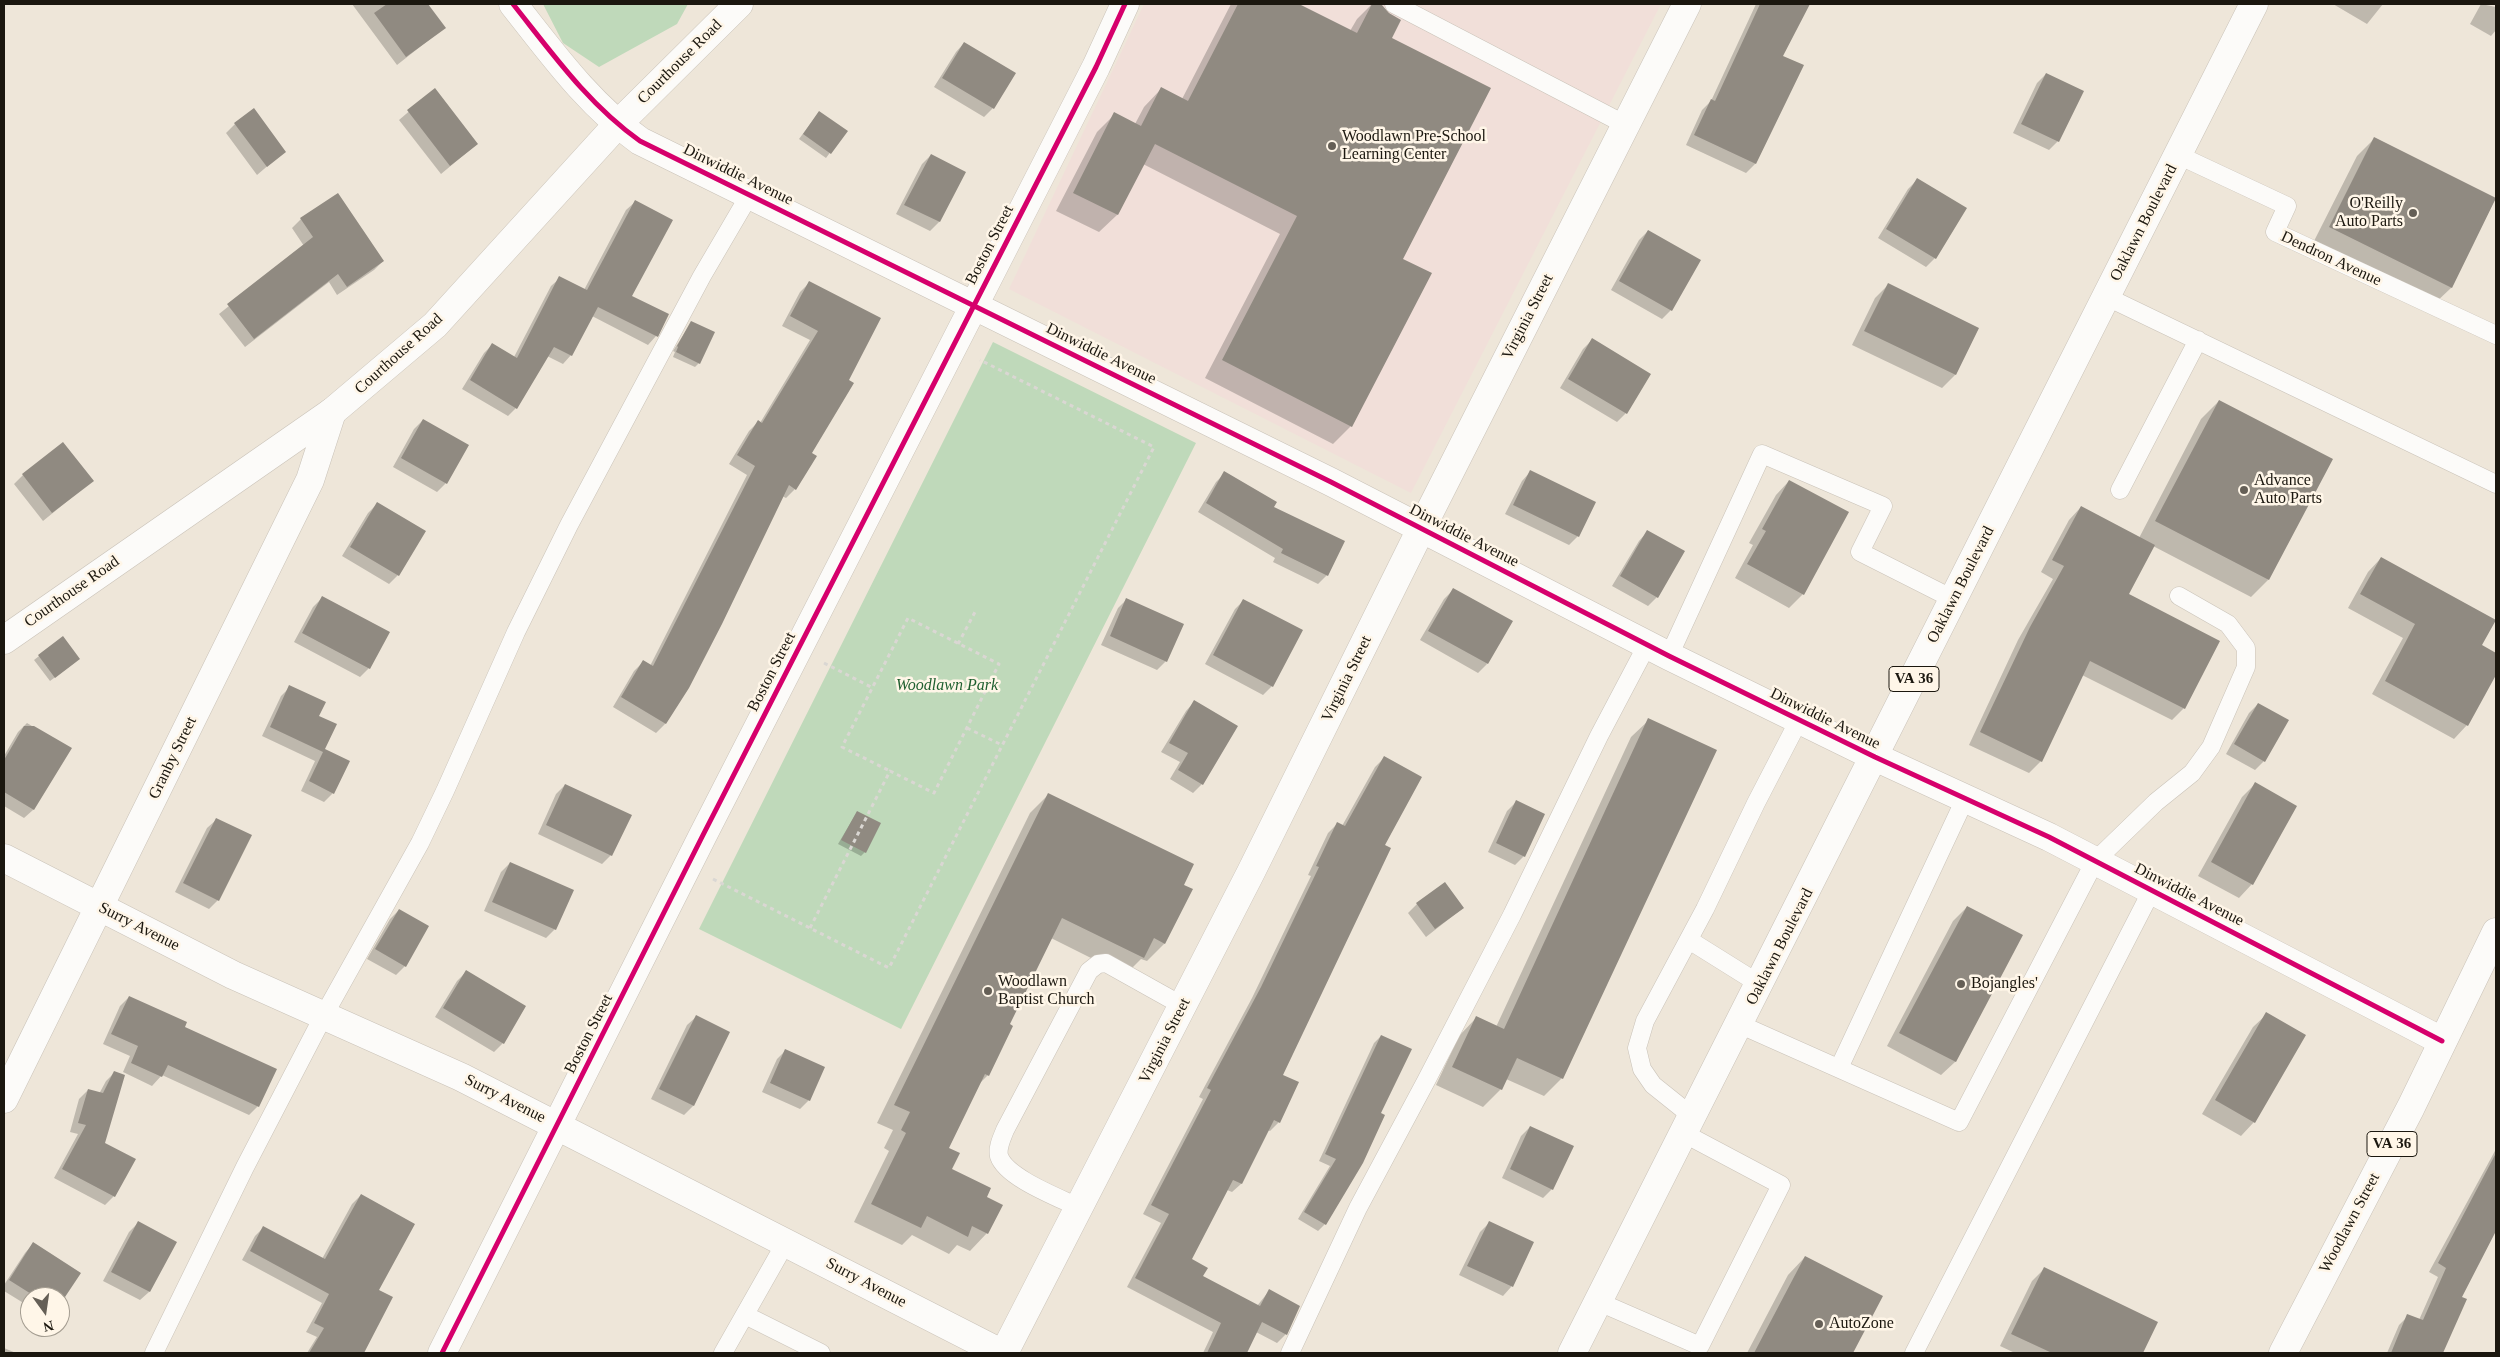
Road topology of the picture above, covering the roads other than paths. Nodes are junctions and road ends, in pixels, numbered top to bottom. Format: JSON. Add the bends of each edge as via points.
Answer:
{"nodes":[{"id":1,"x":513,"y":4,"type":"edge"},
{"id":2,"x":739,"y":4,"type":"edge"},
{"id":3,"x":1125,"y":4,"type":"edge"},
{"id":4,"x":1394,"y":4,"type":"edge"},
{"id":5,"x":1687,"y":4,"type":"edge"},
{"id":6,"x":2254,"y":4,"type":"edge"},
{"id":7,"x":1626,"y":124,"type":"junction"},
{"id":8,"x":617,"y":125,"type":"junction"},
{"id":9,"x":2178,"y":155,"type":"junction"},
{"id":10,"x":750,"y":194,"type":"junction"},
{"id":11,"x":2107,"y":297,"type":"junction"},
{"id":12,"x":973,"y":305,"type":"junction"},
{"id":13,"x":2496,"y":335,"type":"edge"},
{"id":14,"x":2198,"y":340,"type":"junction"},
{"id":15,"x":332,"y":412,"type":"junction"},
{"id":16,"x":2496,"y":484,"type":"edge"},
{"id":17,"x":2120,"y":490,"type":"dead end"},
{"id":18,"x":1421,"y":529,"type":"junction"},
{"id":19,"x":2179,"y":596,"type":"dead end"},
{"id":20,"x":1953,"y":599,"type":"junction"},
{"id":21,"x":4,"y":640,"type":"edge"},
{"id":22,"x":1658,"y":651,"type":"junction"},
{"id":23,"x":1799,"y":720,"type":"junction"},
{"id":24,"x":1875,"y":757,"type":"junction"},
{"id":25,"x":1965,"y":798,"type":"junction"},
{"id":26,"x":4,"y":858,"type":"edge"},
{"id":27,"x":2095,"y":861,"type":"junction"},
{"id":28,"x":2152,"y":890,"type":"junction"},
{"id":29,"x":100,"y":907,"type":"junction"},
{"id":30,"x":2496,"y":932,"type":"edge"},
{"id":31,"x":1689,"y":940,"type":"junction"},
{"id":32,"x":1761,"y":985,"type":"junction"},
{"id":33,"x":1183,"y":1006,"type":"junction"},
{"id":34,"x":324,"y":1015,"type":"junction"},
{"id":35,"x":1741,"y":1025,"type":"junction"},
{"id":36,"x":2442,"y":1041,"type":"junction"},
{"id":37,"x":1839,"y":1068,"type":"junction"},
{"id":38,"x":4,"y":1099,"type":"edge"},
{"id":39,"x":557,"y":1125,"type":"junction"},
{"id":40,"x":1689,"y":1126,"type":"junction"},
{"id":41,"x":1080,"y":1208,"type":"junction"},
{"id":42,"x":786,"y":1242,"type":"junction"},
{"id":43,"x":1599,"y":1302,"type":"junction"},
{"id":44,"x":745,"y":1315,"type":"junction"},
{"id":45,"x":154,"y":1353,"type":"edge"},
{"id":46,"x":442,"y":1353,"type":"edge"},
{"id":47,"x":723,"y":1353,"type":"edge"},
{"id":48,"x":821,"y":1353,"type":"edge"},
{"id":49,"x":1002,"y":1353,"type":"edge"},
{"id":50,"x":1290,"y":1353,"type":"edge"},
{"id":51,"x":1572,"y":1353,"type":"edge"},
{"id":52,"x":1914,"y":1353,"type":"edge"},
{"id":53,"x":2284,"y":1353,"type":"edge"}],
"edges":[{"from":1,"to":8,"type":"main road","name":"Dinwiddie Avenue","via":[[577,85]]},
{"from":2,"to":8,"type":"main road","name":"Courthouse Road"},
{"from":3,"to":12,"type":"main road","name":"Boston Street","via":[[1096,67]]},
{"from":4,"to":7,"type":"lane"},
{"from":5,"to":7,"type":"main road","name":"Virginia Street"},
{"from":6,"to":9,"type":"main road","name":"Oaklawn Boulevard","number":"VA 36"},
{"from":7,"to":18,"type":"main road","name":"Virginia Street"},
{"from":8,"to":10,"type":"main road","name":"Dinwiddie Avenue","via":[[640,141]]},
{"from":8,"to":15,"type":"main road","name":"Courthouse Road","via":[[435,325]]},
{"from":9,"to":11,"type":"main road","name":"Oaklawn Boulevard","number":"VA 36"},
{"from":9,"to":13,"type":"lane","name":"Dendron Avenue","via":[[2287,206],[2275,232]]},
{"from":10,"to":12,"type":"main road","name":"Dinwiddie Avenue"},
{"from":10,"to":34,"type":"lane","via":[[702,276],[569,525],[516,632],[424,834]]},
{"from":11,"to":14,"type":"lane"},
{"from":11,"to":20,"type":"main road","name":"Oaklawn Boulevard","number":"VA 36"},
{"from":12,"to":18,"type":"main road","name":"Dinwiddie Avenue"},
{"from":12,"to":39,"type":"main road","name":"Boston Street"},
{"from":14,"to":16,"type":"lane"},
{"from":14,"to":17,"type":"lane"},
{"from":15,"to":21,"type":"main road","name":"Courthouse Road"},
{"from":15,"to":29,"type":"main road","name":"Granby Street","via":[[310,480]]},
{"from":18,"to":22,"type":"main road","name":"Dinwiddie Avenue"},
{"from":18,"to":33,"type":"main road","name":"Virginia Street"},
{"from":19,"to":27,"type":"lane","via":[[2228,624],[2246,648],[2246,668],[2211,747],[2192,773],[2156,802]]},
{"from":20,"to":22,"type":"lane","via":[[1860,552],[1883,506],[1762,454]]},
{"from":20,"to":24,"type":"main road","name":"Oaklawn Boulevard","number":"VA 36"},
{"from":22,"to":23,"type":"main road","name":"Dinwiddie Avenue"},
{"from":22,"to":50,"type":"lane","via":[[1599,736],[1512,915],[1358,1208]]},
{"from":23,"to":24,"type":"main road","name":"Dinwiddie Avenue"},
{"from":23,"to":31,"type":"lane"},
{"from":24,"to":25,"type":"main road","name":"Dinwiddie Avenue"},
{"from":24,"to":32,"type":"main road","name":"Oaklawn Boulevard","number":"VA 36"},
{"from":25,"to":27,"type":"main road","name":"Dinwiddie Avenue"},
{"from":25,"to":37,"type":"lane"},
{"from":26,"to":29,"type":"main road","name":"Surry Avenue"},
{"from":27,"to":28,"type":"main road","name":"Dinwiddie Avenue"},
{"from":27,"to":37,"type":"lane","via":[[1959,1122]]},
{"from":28,"to":36,"type":"main road","name":"Dinwiddie Avenue"},
{"from":28,"to":52,"type":"lane"},
{"from":29,"to":34,"type":"main road","name":"Surry Avenue","via":[[233,975]]},
{"from":29,"to":38,"type":"main road","name":"Granby Street"},
{"from":30,"to":36,"type":"main road","name":"Woodlawn Street","number":"VA 36"},
{"from":31,"to":32,"type":"lane"},
{"from":31,"to":40,"type":"lane","via":[[1645,1021],[1637,1048],[1642,1069]]},
{"from":32,"to":35,"type":"main road","name":"Oaklawn Boulevard","number":"VA 36"},
{"from":33,"to":41,"type":"main road","name":"Virginia Street"},
{"from":33,"to":41,"type":"lane","via":[[1106,963],[1098,964],[1090,971],[1005,1130],[999,1146],[1003,1165]]},
{"from":34,"to":39,"type":"main road","name":"Surry Avenue"},
{"from":34,"to":45,"type":"lane"},
{"from":35,"to":37,"type":"lane"},
{"from":35,"to":40,"type":"main road","name":"Oaklawn Boulevard","number":"VA 36"},
{"from":36,"to":53,"type":"main road","name":"Woodlawn Street","number":"VA 36"},
{"from":39,"to":42,"type":"main road","name":"Surry Avenue"},
{"from":39,"to":46,"type":"main road","name":"Boston Street"},
{"from":40,"to":43,"type":"main road","name":"Oaklawn Boulevard","number":"VA 36"},
{"from":40,"to":43,"type":"lane","via":[[1781,1185],[1700,1346]]},
{"from":41,"to":49,"type":"main road","name":"Virginia Street"},
{"from":42,"to":44,"type":"lane"},
{"from":42,"to":49,"type":"main road","name":"Surry Avenue"},
{"from":43,"to":51,"type":"main road","name":"Oaklawn Boulevard","number":"VA 36"},
{"from":44,"to":47,"type":"lane"},
{"from":44,"to":48,"type":"lane"}]}
